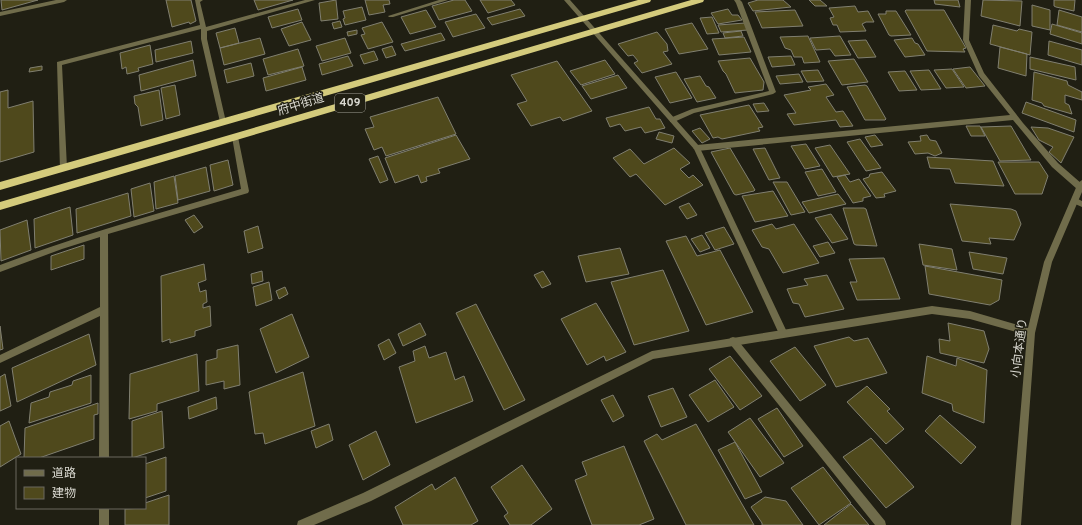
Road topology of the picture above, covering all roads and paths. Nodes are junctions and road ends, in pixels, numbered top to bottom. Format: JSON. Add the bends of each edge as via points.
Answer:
{"nodes":[{"id":1,"x":64,"y":0,"type":"edge"},
{"id":2,"x":200,"y":0,"type":"edge"},
{"id":3,"x":312,"y":0,"type":"edge"},
{"id":4,"x":445,"y":0,"type":"edge"},
{"id":5,"x":567,"y":0,"type":"edge"},
{"id":6,"x":647,"y":0,"type":"edge"},
{"id":7,"x":700,"y":0,"type":"edge"},
{"id":8,"x":737,"y":0,"type":"edge"},
{"id":9,"x":968,"y":0,"type":"edge"},
{"id":10,"x":0,"y":14,"type":"edge"},
{"id":11,"x":391,"y":16,"type":"dead end"},
{"id":12,"x":583,"y":19,"type":"junction"},
{"id":13,"x":204,"y":28,"type":"junction"},
{"id":14,"x":593,"y":31,"type":"junction"},
{"id":15,"x":1015,"y":117,"type":"junction"},
{"id":16,"x":672,"y":120,"type":"junction"},
{"id":17,"x":223,"y":122,"type":"junction"},
{"id":18,"x":235,"y":138,"type":"junction"},
{"id":19,"x":697,"y":148,"type":"junction"},
{"id":20,"x":63,"y":168,"type":"junction"},
{"id":21,"x":1081,"y":185,"type":"edge"},
{"id":22,"x":0,"y":186,"type":"edge"},
{"id":23,"x":1079,"y":202,"type":"edge"},
{"id":24,"x":0,"y":206,"type":"edge"},
{"id":25,"x":104,"y":232,"type":"junction"},
{"id":26,"x":0,"y":269,"type":"edge"},
{"id":27,"x":105,"y":309,"type":"junction"},
{"id":28,"x":783,"y":333,"type":"junction"},
{"id":29,"x":1031,"y":333,"type":"junction"},
{"id":30,"x":733,"y":342,"type":"junction"},
{"id":31,"x":0,"y":359,"type":"edge"},
{"id":32,"x":104,"y":457,"type":"edge"},
{"id":33,"x":104,"y":509,"type":"edge"},
{"id":34,"x":104,"y":525,"type":"edge"},
{"id":35,"x":302,"y":525,"type":"edge"},
{"id":36,"x":881,"y":525,"type":"edge"},
{"id":37,"x":1016,"y":525,"type":"edge"}],
"edges":[{"from":1,"to":10,"type":"street"},
{"from":2,"to":13,"type":"street","via":[[197,1]]},
{"from":3,"to":13,"type":"street"},
{"from":4,"to":11,"type":"street"},
{"from":5,"to":12,"type":"street"},
{"from":6,"to":12,"type":"highway","name":"府中街道","number":"409"},
{"from":7,"to":14,"type":"highway","name":"府中街道","number":"409"},
{"from":8,"to":16,"type":"street","via":[[773,92],[692,112]]},
{"from":9,"to":15,"type":"street","via":[[966,40],[982,74]]},
{"from":12,"to":14,"type":"street"},
{"from":12,"to":17,"type":"highway","name":"府中街道","number":"409"},
{"from":13,"to":17,"type":"street","via":[[204,39]]},
{"from":13,"to":20,"type":"street","via":[[59,64]]},
{"from":14,"to":16,"type":"street"},
{"from":14,"to":18,"type":"highway","name":"府中街道","number":"409"},
{"from":15,"to":19,"type":"street"},
{"from":15,"to":21,"type":"street","via":[[1055,165]]},
{"from":16,"to":19,"type":"street"},
{"from":17,"to":20,"type":"highway","name":"府中街道","number":"409"},
{"from":18,"to":24,"type":"highway","name":"府中街道","number":"409"},
{"from":18,"to":25,"type":"street","via":[[245,191]]},
{"from":19,"to":28,"type":"street"},
{"from":20,"to":22,"type":"highway","name":"府中街道","number":"409"},
{"from":21,"to":23,"type":"street","name":"小向本通り"},
{"from":23,"to":29,"type":"street","name":"小向本通り","via":[[1048,262]]},
{"from":25,"to":26,"type":"street"},
{"from":25,"to":27,"type":"street"},
{"from":27,"to":31,"type":"street"},
{"from":27,"to":32,"type":"street"},
{"from":28,"to":29,"type":"street","via":[[932,310],[973,315]]},
{"from":28,"to":30,"type":"street"},
{"from":29,"to":37,"type":"street","name":"小向本通り"},
{"from":30,"to":35,"type":"street","via":[[652,355],[367,497]]},
{"from":30,"to":36,"type":"street"},
{"from":33,"to":34,"type":"street"}]}
